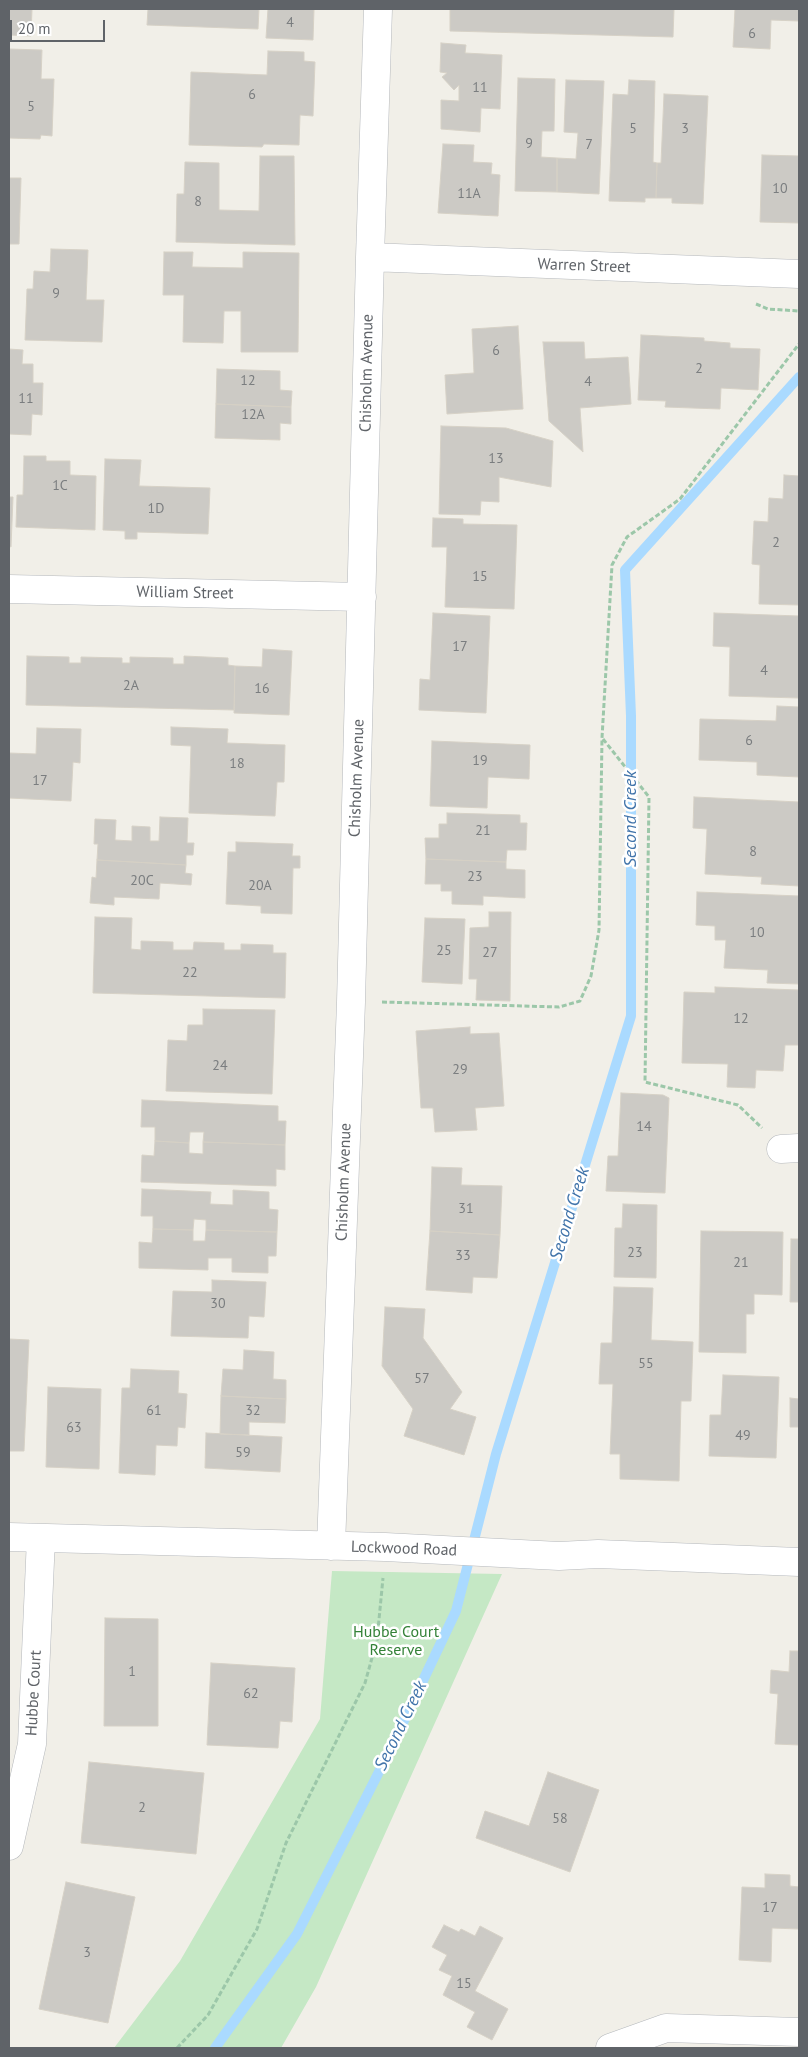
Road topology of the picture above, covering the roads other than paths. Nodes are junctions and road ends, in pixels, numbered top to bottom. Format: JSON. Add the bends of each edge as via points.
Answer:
{"nodes":[{"id":1,"x":378,"y":9,"type":"edge"},
{"id":2,"x":370,"y":257,"type":"junction"},
{"id":3,"x":799,"y":274,"type":"edge"},
{"id":4,"x":9,"y":589,"type":"edge"},
{"id":5,"x":362,"y":597,"type":"junction"},
{"id":6,"x":9,"y":1537,"type":"edge"},
{"id":7,"x":41,"y":1538,"type":"junction"},
{"id":8,"x":330,"y":1546,"type":"junction"},
{"id":9,"x":799,"y":1562,"type":"edge"},
{"id":10,"x":9,"y":1846,"type":"edge"},
{"id":11,"x":799,"y":2032,"type":"edge"},
{"id":12,"x":610,"y":2048,"type":"edge"}],
"edges":[{"from":1,"to":2,"type":"street","name":"Chisholm Avenue"},
{"from":2,"to":3,"type":"street","name":"Warren Street"},
{"from":2,"to":5,"type":"street","name":"Chisholm Avenue"},
{"from":4,"to":5,"type":"street","name":"William Street"},
{"from":5,"to":8,"type":"street","name":"Chisholm Avenue","via":[[351,1002]]},
{"from":6,"to":7,"type":"street","name":"Lockwood Road"},
{"from":7,"to":8,"type":"street","name":"Lockwood Road"},
{"from":7,"to":10,"type":"street","name":"Hubbe Court","via":[[32,1744]]},
{"from":8,"to":9,"type":"street","name":"Lockwood Road"},
{"from":11,"to":12,"type":"street","via":[[666,2028]]}]}
